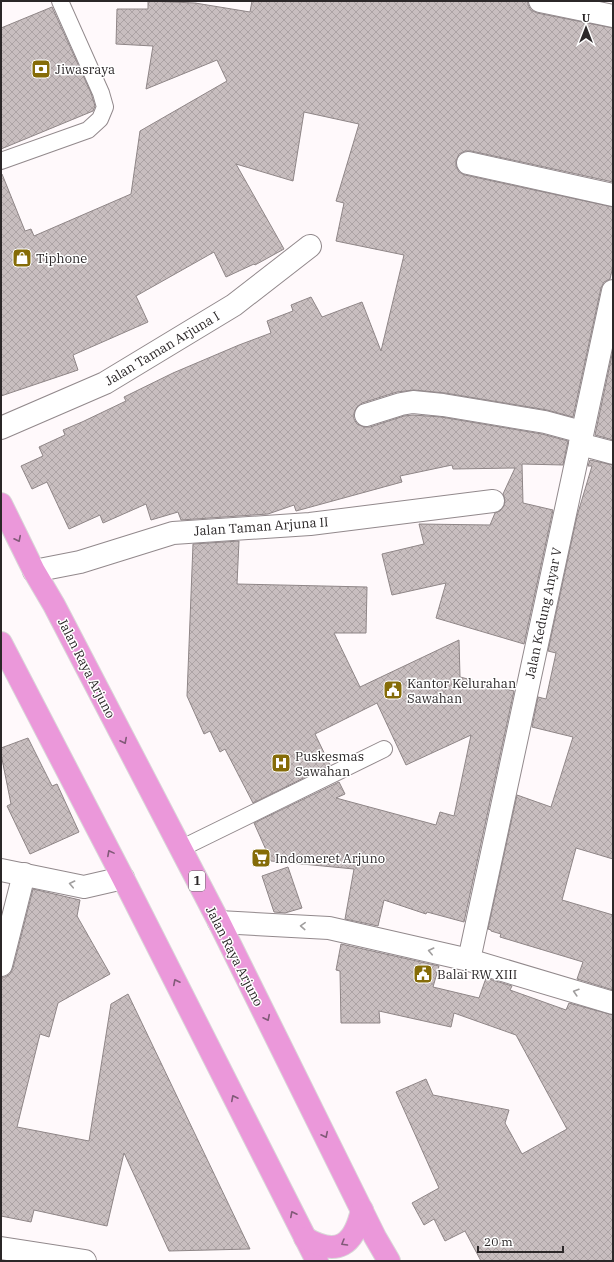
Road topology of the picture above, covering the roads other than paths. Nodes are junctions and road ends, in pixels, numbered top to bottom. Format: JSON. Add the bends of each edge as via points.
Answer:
{"nodes":[{"id":1,"x":60,"y":1,"type":"edge"},
{"id":2,"x":540,"y":1,"type":"edge"},
{"id":3,"x":613,"y":16,"type":"edge"},
{"id":4,"x":1,"y":161,"type":"edge"},
{"id":5,"x":468,"y":163,"type":"dead end"},
{"id":6,"x":613,"y":195,"type":"edge"},
{"id":7,"x":310,"y":246,"type":"dead end"},
{"id":8,"x":613,"y":290,"type":"edge"},
{"id":9,"x":366,"y":415,"type":"dead end"},
{"id":10,"x":1,"y":428,"type":"edge"},
{"id":11,"x":581,"y":438,"type":"junction"},
{"id":12,"x":613,"y":453,"type":"edge"},
{"id":13,"x":493,"y":500,"type":"dead end"},
{"id":14,"x":1,"y":504,"type":"edge"},
{"id":15,"x":34,"y":571,"type":"junction"},
{"id":16,"x":1,"y":643,"type":"edge"},
{"id":17,"x":384,"y":749,"type":"dead end"},
{"id":18,"x":180,"y":849,"type":"junction"},
{"id":19,"x":1,"y":870,"type":"edge"},
{"id":20,"x":24,"y":874,"type":"junction"},
{"id":21,"x":123,"y":878,"type":"junction"},
{"id":22,"x":219,"y":922,"type":"junction"},
{"id":23,"x":469,"y":960,"type":"junction"},
{"id":24,"x":1,"y":965,"type":"edge"},
{"id":25,"x":613,"y":1004,"type":"edge"},
{"id":26,"x":362,"y":1210,"type":"junction"},
{"id":27,"x":305,"y":1238,"type":"junction"},
{"id":28,"x":1,"y":1248,"type":"edge"},
{"id":29,"x":85,"y":1261,"type":"edge"},
{"id":30,"x":317,"y":1261,"type":"edge"},
{"id":31,"x":389,"y":1261,"type":"edge"}],
"edges":[{"from":1,"to":4,"type":"lane","via":[[105,107],[100,119],[88,130]]},
{"from":2,"to":3,"type":"street"},
{"from":5,"to":6,"type":"street"},
{"from":7,"to":10,"type":"street","name":"Jalan Taman Arjuna I","via":[[234,305],[106,383]]},
{"from":8,"to":11,"type":"street","name":"Jalan Kedung Anyar V"},
{"from":9,"to":11,"type":"street","via":[[413,402],[443,405],[545,422]]},
{"from":11,"to":12,"type":"street"},
{"from":11,"to":23,"type":"street","name":"Jalan Kedung Anyar V"},
{"from":13,"to":15,"type":"street","name":"Jalan Taman Arjuna II","via":[[310,524],[173,533],[80,562]]},
{"from":14,"to":15,"type":"highway","name":"Jalan Raya Arjuno","number":"1","one_way":true},
{"from":15,"to":18,"type":"highway","name":"Jalan Raya Arjuno","number":"1","one_way":true},
{"from":21,"to":16,"type":"highway","one_way":true},
{"from":17,"to":18,"type":"lane"},
{"from":18,"to":22,"type":"highway","name":"Jalan Raya Arjuno","number":"1"},
{"from":19,"to":20,"type":"street"},
{"from":21,"to":20,"type":"street","one_way":true,"via":[[84,887]]},
{"from":20,"to":24,"type":"street"},
{"from":27,"to":21,"type":"highway","one_way":true},
{"from":23,"to":22,"type":"street","one_way":true,"via":[[329,928]]},
{"from":22,"to":26,"type":"highway","name":"Jalan Raya Arjuno","number":"1","one_way":true},
{"from":25,"to":23,"type":"street","one_way":true},
{"from":26,"to":27,"type":"highway","one_way":true,"via":[[359,1223],[350,1240],[342,1245],[324,1246]]},
{"from":26,"to":31,"type":"highway","name":"Jalan Raya Arjuno","number":"1"},
{"from":27,"to":30,"type":"highway"},
{"from":28,"to":29,"type":"street"}]}
